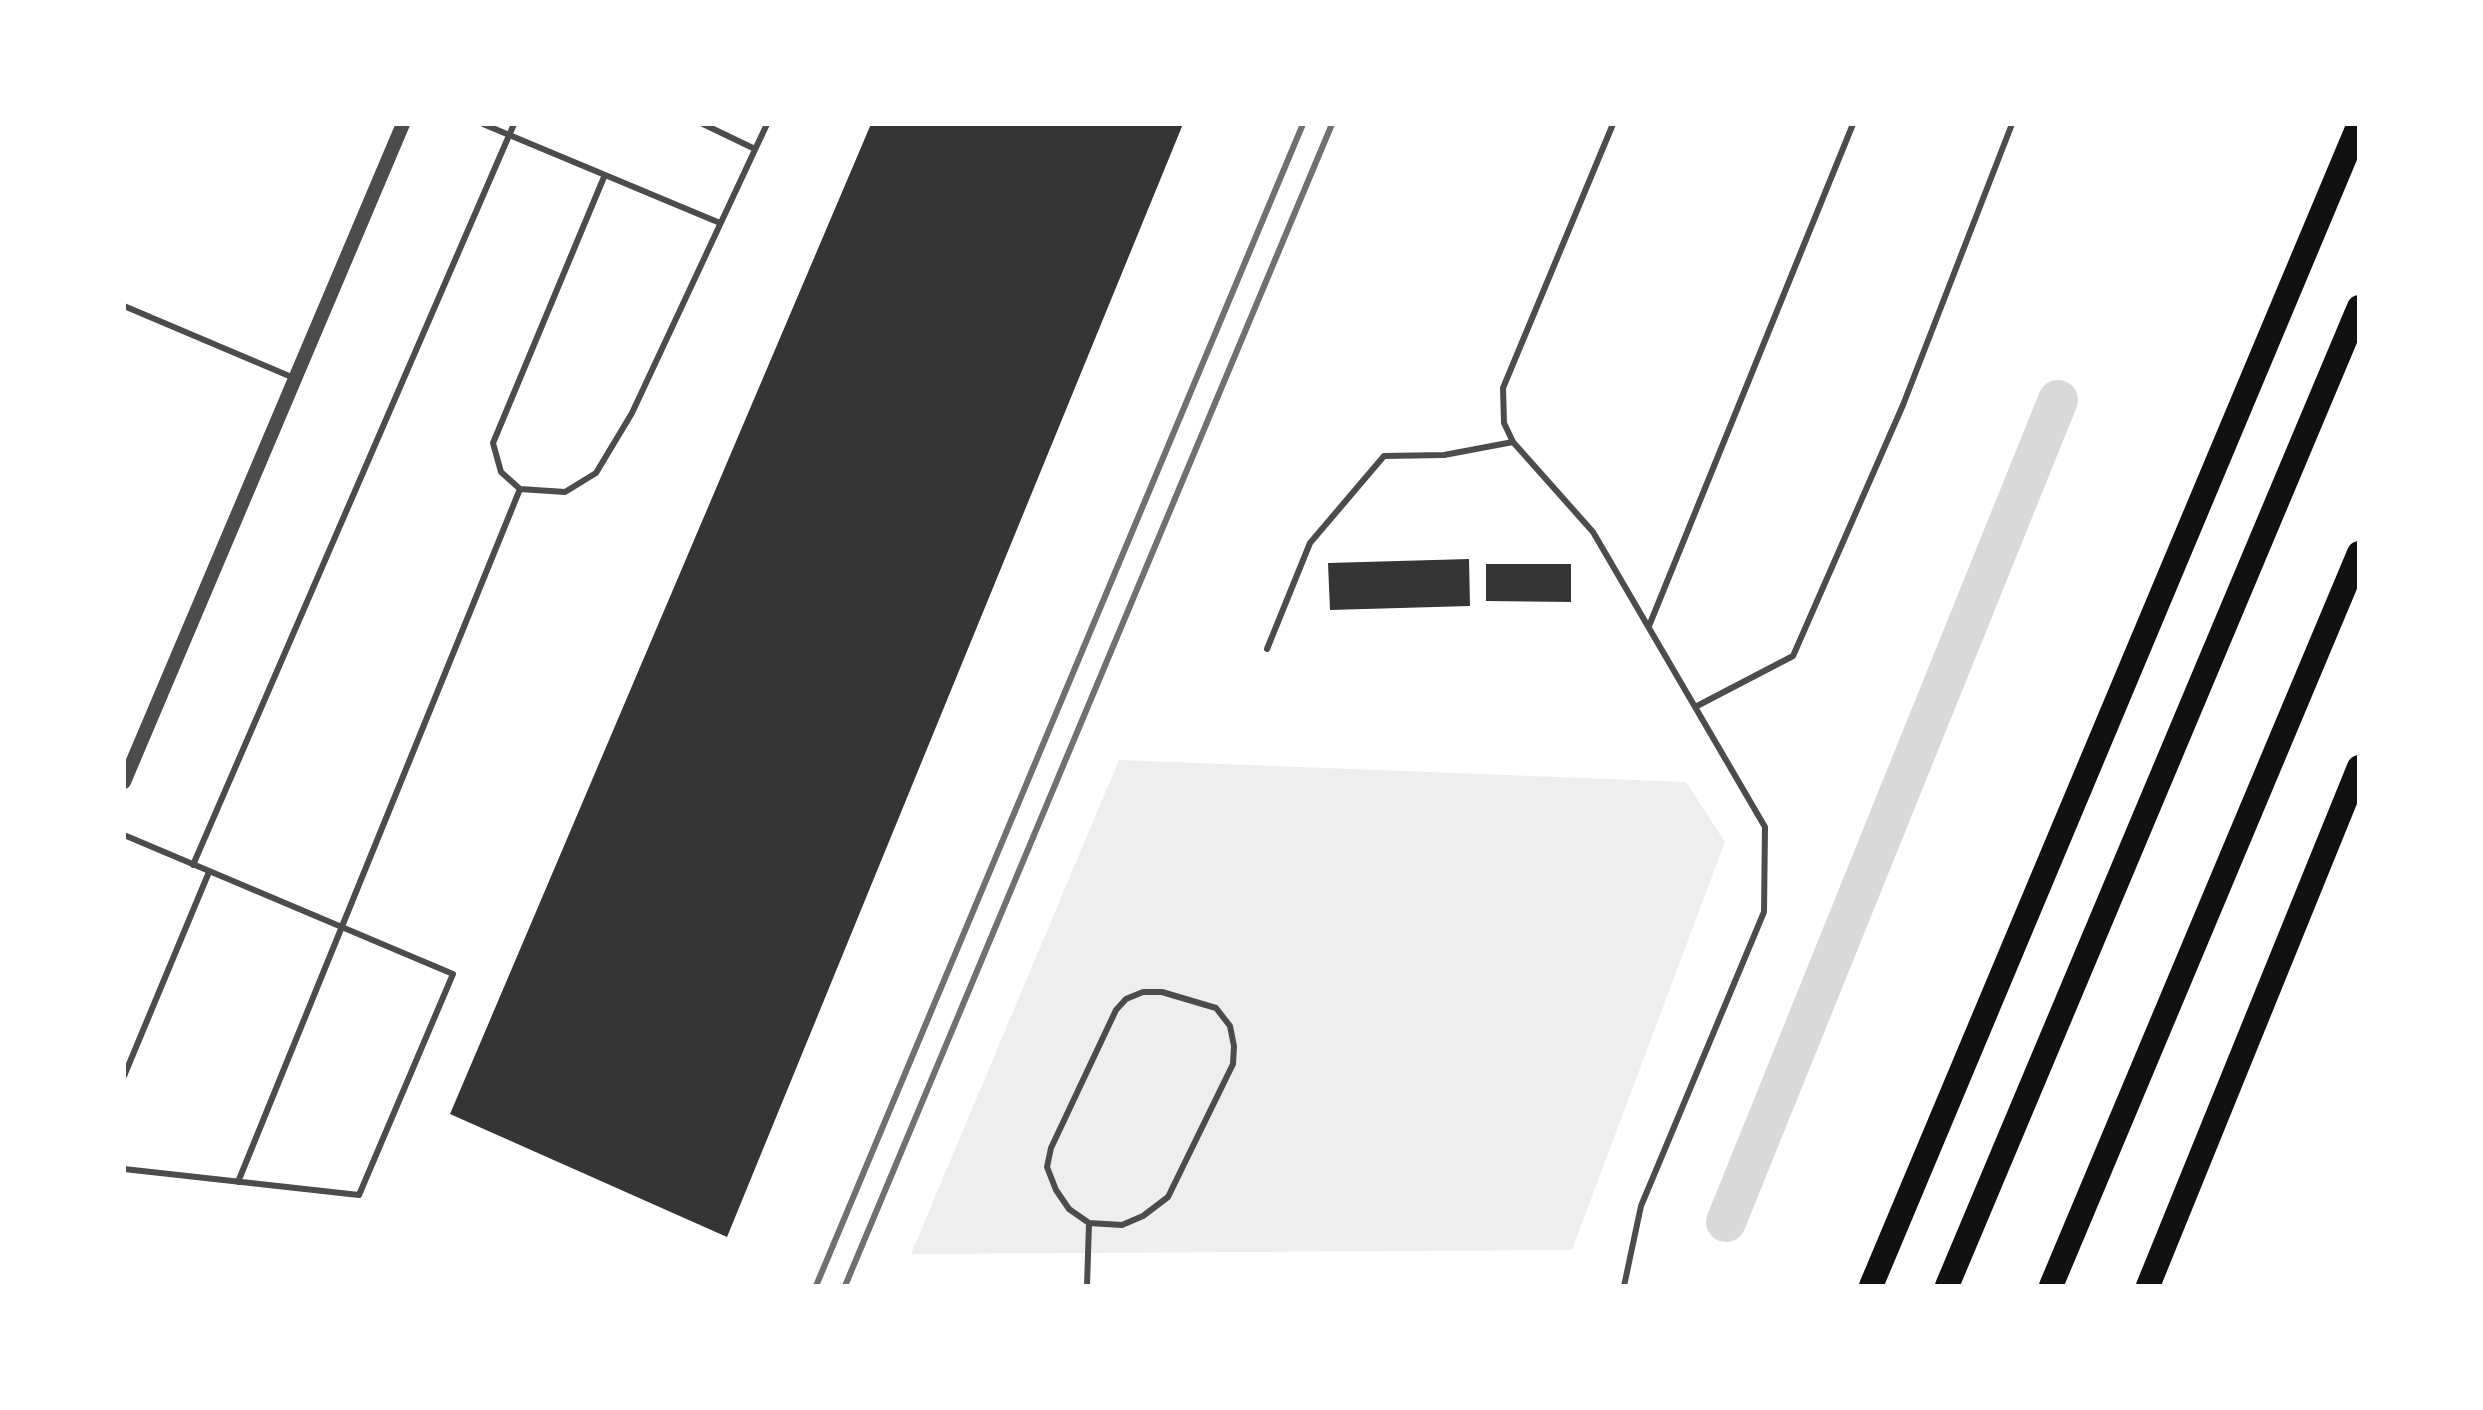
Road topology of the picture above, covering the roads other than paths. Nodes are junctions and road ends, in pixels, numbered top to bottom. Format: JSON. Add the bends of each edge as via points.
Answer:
{"nodes":[{"id":1,"x":403,"y":124,"type":"edge"},
{"id":2,"x":483,"y":124,"type":"edge"},
{"id":3,"x":514,"y":124,"type":"edge"},
{"id":4,"x":703,"y":124,"type":"edge"},
{"id":5,"x":767,"y":124,"type":"edge"},
{"id":6,"x":1613,"y":124,"type":"edge"},
{"id":7,"x":1853,"y":124,"type":"edge"},
{"id":8,"x":2012,"y":124,"type":"edge"},
{"id":9,"x":2359,"y":124,"type":"edge"},
{"id":10,"x":508,"y":135,"type":"junction"},
{"id":11,"x":755,"y":149,"type":"junction"},
{"id":12,"x":604,"y":177,"type":"junction"},
{"id":13,"x":720,"y":223,"type":"junction"},
{"id":14,"x":124,"y":306,"type":"edge"},
{"id":15,"x":2359,"y":307,"type":"edge"},
{"id":16,"x":294,"y":378,"type":"junction"},
{"id":17,"x":1513,"y":442,"type":"junction"},
{"id":18,"x":520,"y":489,"type":"junction"},
{"id":19,"x":2359,"y":553,"type":"edge"},
{"id":20,"x":1649,"y":626,"type":"junction"},
{"id":21,"x":1267,"y":649,"type":"dead end"},
{"id":22,"x":1697,"y":706,"type":"junction"},
{"id":23,"x":2359,"y":767,"type":"edge"},
{"id":24,"x":124,"y":782,"type":"edge"},
{"id":25,"x":124,"y":835,"type":"edge"},
{"id":26,"x":193,"y":865,"type":"junction"},
{"id":27,"x":209,"y":872,"type":"junction"},
{"id":28,"x":341,"y":927,"type":"junction"},
{"id":29,"x":124,"y":1076,"type":"edge"},
{"id":30,"x":124,"y":1169,"type":"edge"},
{"id":31,"x":238,"y":1182,"type":"junction"},
{"id":32,"x":1089,"y":1223,"type":"junction"},
{"id":33,"x":1087,"y":1286,"type":"edge"},
{"id":34,"x":1624,"y":1286,"type":"edge"},
{"id":35,"x":1871,"y":1286,"type":"edge"},
{"id":36,"x":1947,"y":1286,"type":"edge"},
{"id":37,"x":2051,"y":1286,"type":"edge"},
{"id":38,"x":2148,"y":1286,"type":"edge"}],
"edges":[{"from":1,"to":16,"type":"street"},
{"from":2,"to":10,"type":"lane"},
{"from":3,"to":10,"type":"lane"},
{"from":4,"to":11,"type":"lane"},
{"from":5,"to":11,"type":"lane"},
{"from":6,"to":17,"type":"lane","via":[[1503,388],[1504,423]]},
{"from":7,"to":20,"type":"lane"},
{"from":8,"to":22,"type":"lane","via":[[1903,405],[1793,656]]},
{"from":9,"to":35,"type":"highway"},
{"from":10,"to":12,"type":"lane"},
{"from":10,"to":26,"type":"lane"},
{"from":11,"to":13,"type":"lane"},
{"from":12,"to":13,"type":"lane"},
{"from":12,"to":18,"type":"lane","via":[[493,443],[501,472]]},
{"from":13,"to":18,"type":"lane","via":[[632,413],[596,473],[565,492]]},
{"from":14,"to":16,"type":"lane"},
{"from":15,"to":36,"type":"highway"},
{"from":16,"to":24,"type":"street"},
{"from":17,"to":20,"type":"lane","via":[[1593,532]]},
{"from":17,"to":21,"type":"lane","via":[[1444,455],[1384,456],[1310,543]]},
{"from":18,"to":28,"type":"lane"},
{"from":19,"to":37,"type":"highway"},
{"from":20,"to":22,"type":"lane"},
{"from":22,"to":34,"type":"lane","via":[[1765,827],[1764,912],[1641,1206]]},
{"from":23,"to":38,"type":"highway"},
{"from":25,"to":26,"type":"lane"},
{"from":26,"to":27,"type":"lane"},
{"from":27,"to":28,"type":"lane"},
{"from":27,"to":29,"type":"lane"},
{"from":28,"to":31,"type":"lane"},
{"from":28,"to":31,"type":"lane","via":[[453,974],[359,1195]]},
{"from":30,"to":31,"type":"lane"},
{"from":32,"to":32,"type":"lane","via":[[1069,1209],[1047,1167],[1116,1010],[1143,992],[1162,992],[1216,1008],[1230,1026],[1233,1064],[1168,1197],[1122,1225]]},
{"from":32,"to":33,"type":"lane"}]}
